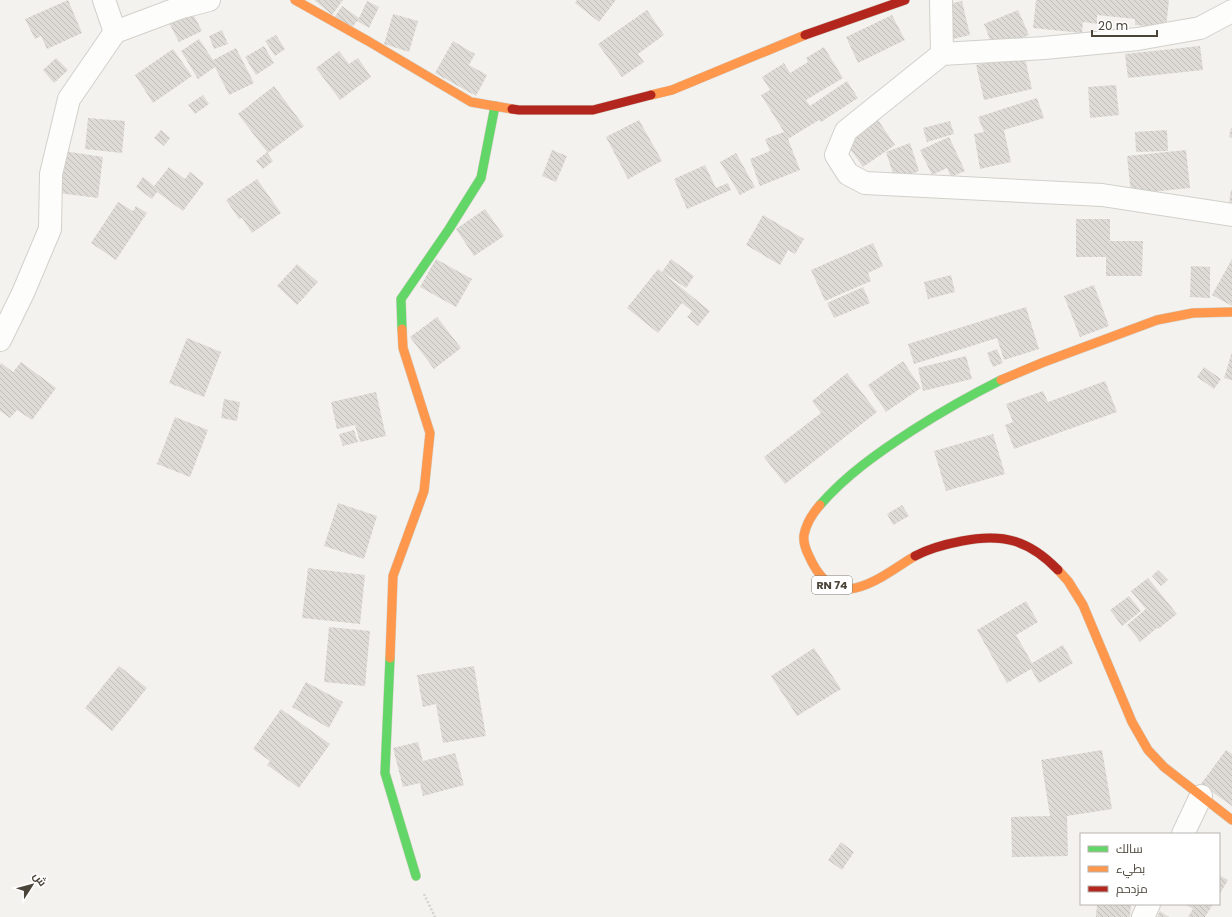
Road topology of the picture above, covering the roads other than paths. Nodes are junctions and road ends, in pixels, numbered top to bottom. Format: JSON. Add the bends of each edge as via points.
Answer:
{"nodes":[{"id":1,"x":104,"y":0,"type":"edge"},
{"id":2,"x":209,"y":0,"type":"edge"},
{"id":3,"x":295,"y":0,"type":"edge"},
{"id":4,"x":905,"y":0,"type":"edge"},
{"id":5,"x":941,"y":0,"type":"edge"},
{"id":6,"x":1232,"y":11,"type":"edge"},
{"id":7,"x":115,"y":32,"type":"junction"},
{"id":8,"x":942,"y":54,"type":"junction"},
{"id":9,"x":495,"y":106,"type":"junction"},
{"id":10,"x":1232,"y":215,"type":"edge"},
{"id":11,"x":1232,"y":312,"type":"edge"},
{"id":12,"x":0,"y":340,"type":"edge"},
{"id":13,"x":1201,"y":796,"type":"junction"},
{"id":14,"x":1232,"y":820,"type":"edge"},
{"id":15,"x":1183,"y":833,"type":"edge"},
{"id":16,"x":416,"y":876,"type":"dead end"},
{"id":17,"x":1149,"y":905,"type":"edge"},
{"id":18,"x":1143,"y":917,"type":"edge"}],
"edges":[{"from":1,"to":7,"type":"street"},
{"from":2,"to":7,"type":"street","via":[[182,7]]},
{"from":3,"to":9,"type":"street","via":[[471,102]]},
{"from":4,"to":9,"type":"street","via":[[801,36],[672,90],[593,110],[519,110]]},
{"from":5,"to":8,"type":"street"},
{"from":6,"to":8,"type":"street","via":[[1200,28],[1138,39]]},
{"from":7,"to":12,"type":"street","via":[[69,99],[51,174],[50,229]]},
{"from":8,"to":10,"type":"street","via":[[846,131],[836,155],[848,174],[865,183],[1102,195]]},
{"from":9,"to":16,"type":"street","via":[[481,178],[401,299],[402,348],[430,433],[424,491],[393,576],[385,773]]},
{"from":11,"to":13,"type":"street","number":"RN 74","via":[[1196,312],[1153,321],[1015,373],[908,433],[860,467],[817,507],[807,522],[803,536],[808,554],[819,574],[838,588],[849,589],[891,571],[940,545],[984,537],[1021,542],[1043,554],[1072,586],[1083,604],[1132,722],[1148,750],[1164,768]]},
{"from":13,"to":14,"type":"street","number":"RN 74"},
{"from":13,"to":15,"type":"street"},
{"from":17,"to":18,"type":"street"}]}
